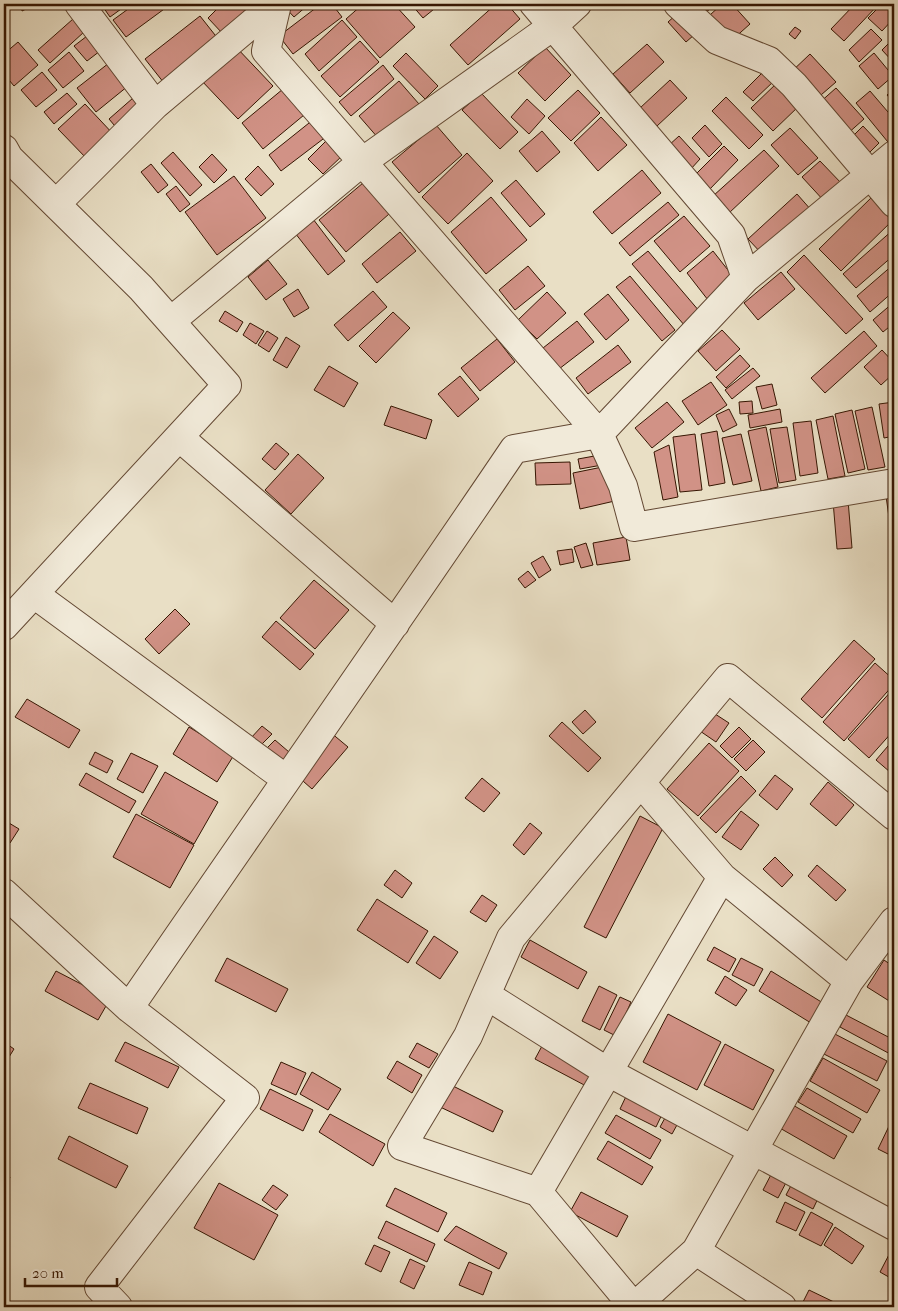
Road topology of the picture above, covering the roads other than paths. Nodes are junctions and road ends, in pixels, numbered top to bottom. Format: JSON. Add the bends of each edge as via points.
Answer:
{"nodes":[{"id":1,"x":79,"y":4,"type":"edge"},
{"id":2,"x":276,"y":4,"type":"edge"},
{"id":3,"x":534,"y":4,"type":"edge"},
{"id":4,"x":578,"y":4,"type":"edge"},
{"id":5,"x":678,"y":4,"type":"edge"},
{"id":6,"x":554,"y":26,"type":"junction"},
{"id":7,"x":156,"y":105,"type":"junction"},
{"id":8,"x":4,"y":149,"type":"edge"},
{"id":9,"x":894,"y":155,"type":"edge"},
{"id":10,"x":362,"y":162,"type":"junction"},
{"id":11,"x":870,"y":176,"type":"junction"},
{"id":12,"x":894,"y":203,"type":"edge"},
{"id":13,"x":56,"y":204,"type":"junction"},
{"id":14,"x":746,"y":278,"type":"junction"},
{"id":15,"x":171,"y":321,"type":"junction"},
{"id":16,"x":599,"y":434,"type":"junction"},
{"id":17,"x":179,"y":438,"type":"junction"},
{"id":18,"x":894,"y":483,"type":"edge"},
{"id":19,"x":34,"y":594,"type":"junction"},
{"id":20,"x":395,"y":624,"type":"junction"},
{"id":21,"x":4,"y":626,"type":"edge"},
{"id":22,"x":286,"y":779,"type":"junction"},
{"id":23,"x":641,"y":783,"type":"junction"},
{"id":24,"x":894,"y":816,"type":"edge"},
{"id":25,"x":722,"y":877,"type":"junction"},
{"id":26,"x":4,"y":893,"type":"edge"},
{"id":27,"x":894,"y":921,"type":"edge"},
{"id":28,"x":849,"y":981,"type":"junction"},
{"id":29,"x":486,"y":995,"type":"junction"},
{"id":30,"x":129,"y":1008,"type":"junction"},
{"id":31,"x":608,"y":1072,"type":"junction"},
{"id":32,"x":754,"y":1149,"type":"junction"},
{"id":33,"x":538,"y":1192,"type":"junction"},
{"id":34,"x":892,"y":1220,"type":"edge"},
{"id":35,"x":696,"y":1251,"type":"junction"},
{"id":36,"x":118,"y":1307,"type":"edge"},
{"id":37,"x":634,"y":1307,"type":"edge"},
{"id":38,"x":782,"y":1307,"type":"edge"}],
"edges":[{"from":1,"to":7,"type":"street"},
{"from":2,"to":7,"type":"street"},
{"from":2,"to":10,"type":"street","via":[[266,51]]},
{"from":3,"to":6,"type":"street"},
{"from":4,"to":6,"type":"street"},
{"from":5,"to":11,"type":"street","via":[[717,40],[769,61],[794,85]]},
{"from":6,"to":10,"type":"street"},
{"from":6,"to":14,"type":"street","via":[[731,235]]},
{"from":7,"to":13,"type":"street"},
{"from":8,"to":13,"type":"street","via":[[9,158]]},
{"from":9,"to":11,"type":"street"},
{"from":10,"to":15,"type":"street"},
{"from":10,"to":16,"type":"street"},
{"from":11,"to":12,"type":"street"},
{"from":11,"to":14,"type":"street"},
{"from":13,"to":15,"type":"street"},
{"from":14,"to":16,"type":"street"},
{"from":15,"to":17,"type":"street","via":[[227,385]]},
{"from":16,"to":18,"type":"street","via":[[623,486],[634,527]]},
{"from":16,"to":20,"type":"street","via":[[514,449]]},
{"from":17,"to":19,"type":"street"},
{"from":17,"to":20,"type":"street"},
{"from":19,"to":21,"type":"street"},
{"from":19,"to":22,"type":"street"},
{"from":20,"to":22,"type":"street"},
{"from":22,"to":30,"type":"street"},
{"from":23,"to":24,"type":"street","via":[[728,678]]},
{"from":23,"to":25,"type":"street"},
{"from":23,"to":29,"type":"street","via":[[511,938]]},
{"from":25,"to":28,"type":"street"},
{"from":25,"to":31,"type":"street"},
{"from":26,"to":30,"type":"street"},
{"from":27,"to":28,"type":"street"},
{"from":28,"to":32,"type":"street"},
{"from":29,"to":31,"type":"street"},
{"from":29,"to":33,"type":"street","via":[[468,1036],[402,1146]]},
{"from":30,"to":36,"type":"street","via":[[245,1098],[99,1287]]},
{"from":31,"to":32,"type":"street"},
{"from":31,"to":33,"type":"street"},
{"from":32,"to":34,"type":"street"},
{"from":32,"to":35,"type":"street"},
{"from":33,"to":37,"type":"street"},
{"from":35,"to":37,"type":"street"},
{"from":35,"to":38,"type":"street"}]}
